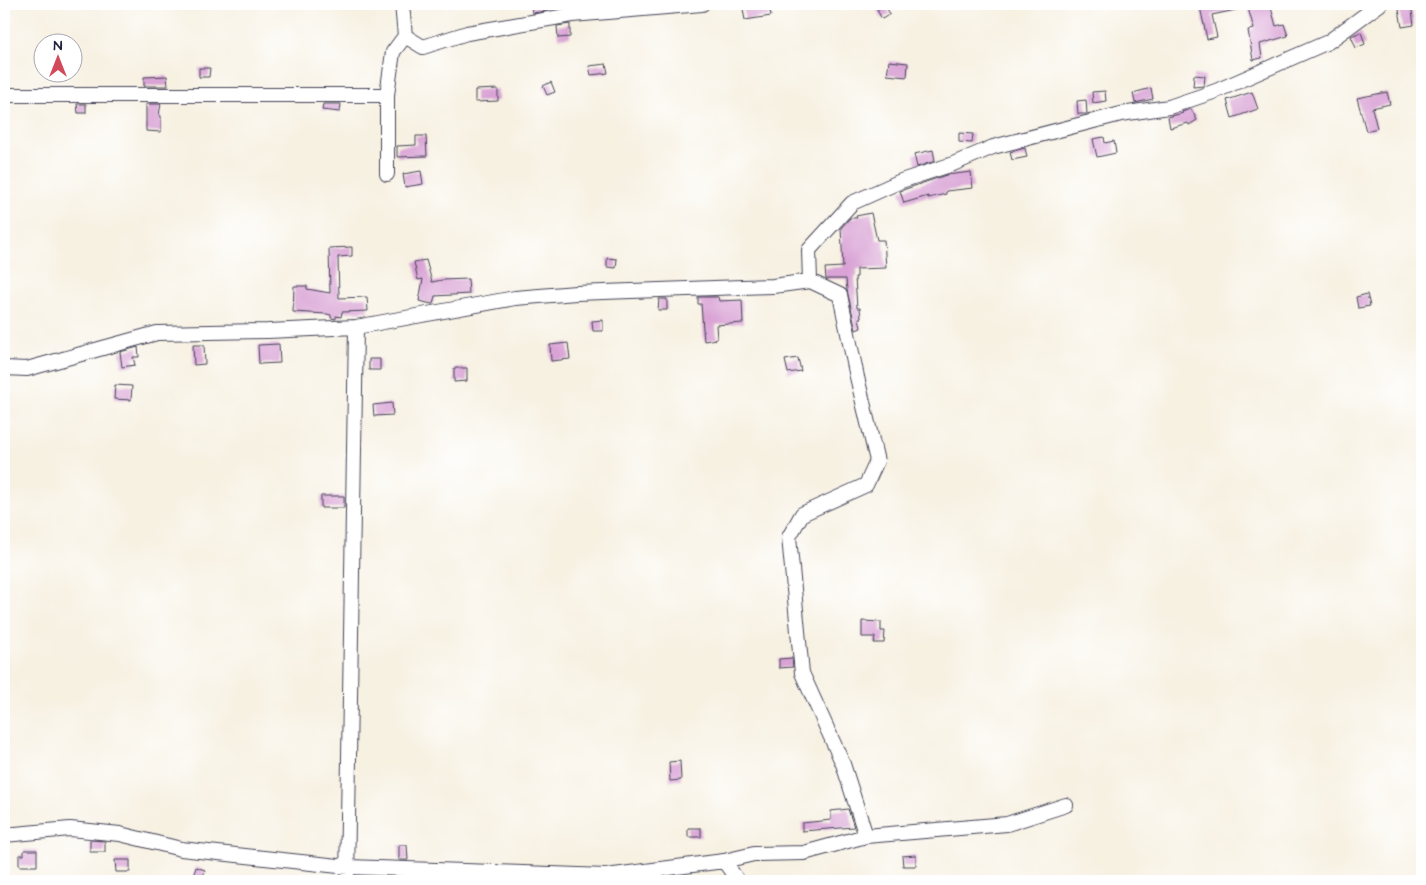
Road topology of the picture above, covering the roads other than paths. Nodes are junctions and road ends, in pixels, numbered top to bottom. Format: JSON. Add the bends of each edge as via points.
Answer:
{"nodes":[{"id":1,"x":402,"y":4,"type":"edge"},
{"id":2,"x":702,"y":4,"type":"edge"},
{"id":3,"x":1380,"y":4,"type":"edge"},
{"id":4,"x":405,"y":36,"type":"junction"},
{"id":5,"x":4,"y":95,"type":"edge"},
{"id":6,"x":387,"y":95,"type":"junction"},
{"id":7,"x":387,"y":174,"type":"dead end"},
{"id":8,"x":810,"y":281,"type":"junction"},
{"id":9,"x":356,"y":326,"type":"junction"},
{"id":10,"x":4,"y":368,"type":"edge"},
{"id":11,"x":1066,"y":805,"type":"dead end"},
{"id":12,"x":4,"y":835,"type":"edge"},
{"id":13,"x":866,"y":836,"type":"junction"},
{"id":14,"x":724,"y":861,"type":"junction"},
{"id":15,"x":347,"y":874,"type":"edge"},
{"id":16,"x":738,"y":881,"type":"edge"}],
"edges":[{"from":1,"to":4,"type":"street"},
{"from":2,"to":4,"type":"street","via":[[572,15],[467,33],[423,47]]},
{"from":3,"to":8,"type":"street","via":[[1328,42],[1216,91],[1169,107],[1121,114],[994,147],[852,203],[809,250]]},
{"from":4,"to":6,"type":"street","via":[[393,52]]},
{"from":5,"to":6,"type":"street"},
{"from":6,"to":7,"type":"street"},
{"from":8,"to":9,"type":"street","via":[[773,286],[515,298]]},
{"from":8,"to":13,"type":"street","via":[[840,295],[877,461],[866,485],[802,514],[789,537],[802,673],[843,764]]},
{"from":9,"to":10,"type":"street","via":[[157,333],[27,369]]},
{"from":9,"to":15,"type":"street"},
{"from":11,"to":13,"type":"street","via":[[1007,824]]},
{"from":12,"to":15,"type":"street","via":[[70,829],[120,834],[181,849]]},
{"from":13,"to":14,"type":"street","via":[[804,853],[754,854]]},
{"from":14,"to":15,"type":"street","via":[[606,876]]},
{"from":14,"to":16,"type":"street"}]}
